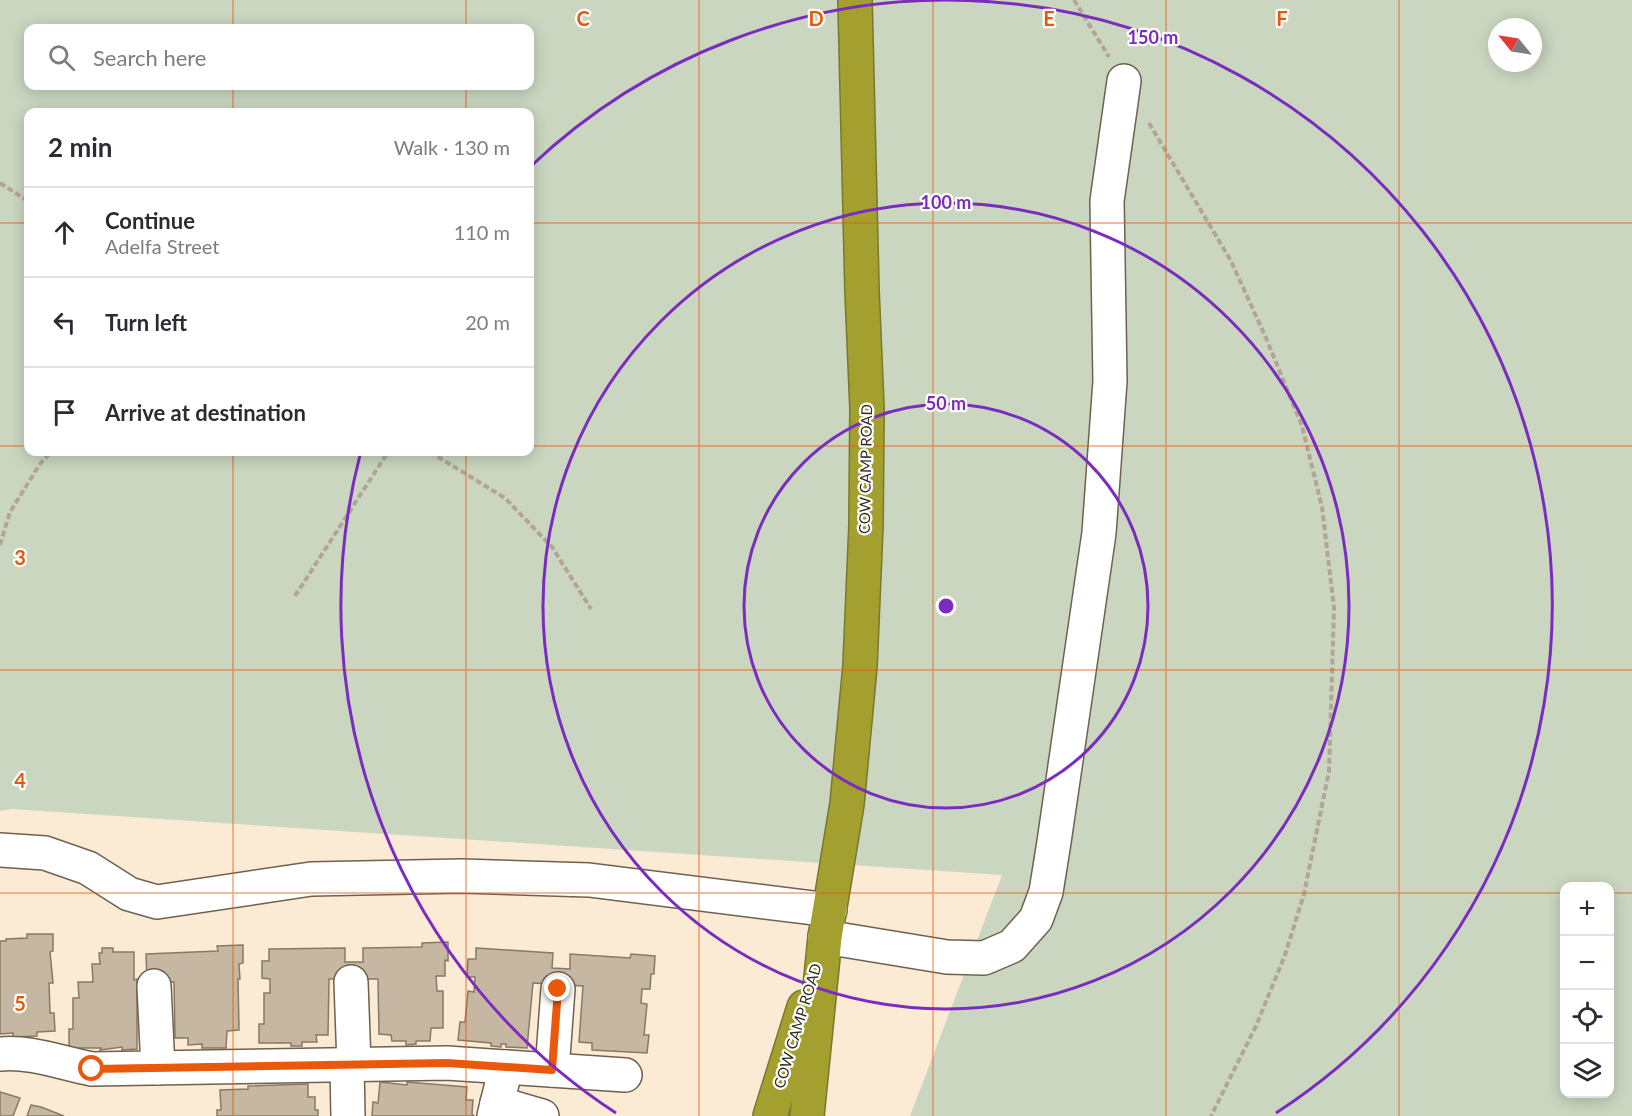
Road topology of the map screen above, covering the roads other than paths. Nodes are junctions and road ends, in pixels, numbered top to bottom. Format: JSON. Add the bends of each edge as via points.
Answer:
{"nodes":[{"id":1,"x":855,"y":0,"type":"edge"},
{"id":2,"x":1124,"y":81,"type":"road end"},
{"id":3,"x":0,"y":850,"type":"edge"},
{"id":4,"x":828,"y":923,"type":"junction"},
{"id":5,"x":351,"y":982,"type":"dead end"},
{"id":6,"x":154,"y":986,"type":"dead end"},
{"id":7,"x":558,"y":989,"type":"dead end"},
{"id":8,"x":0,"y":1054,"type":"edge"},
{"id":9,"x":350,"y":1064,"type":"junction"},
{"id":10,"x":506,"y":1067,"type":"junction"},
{"id":11,"x":158,"y":1068,"type":"junction"},
{"id":12,"x":552,"y":1070,"type":"junction"},
{"id":13,"x":624,"y":1075,"type":"dead end"},
{"id":14,"x":495,"y":1110,"type":"edge"},
{"id":15,"x":348,"y":1116,"type":"edge"},
{"id":16,"x":542,"y":1116,"type":"edge"},
{"id":17,"x":770,"y":1116,"type":"edge"},
{"id":18,"x":807,"y":1116,"type":"edge"}],
"edges":[{"from":1,"to":4,"type":"highway","name":"COW CAMP ROAD","via":[[867,409],[866,525],[860,666],[847,804]]},
{"from":2,"to":4,"type":"street","via":[[1107,201],[1110,381],[1100,533],[1046,892],[1036,920],[1012,946],[984,958],[947,957]]},
{"from":3,"to":4,"type":"street","via":[[45,853],[88,868],[129,894],[157,902],[311,879],[461,876],[589,880]]},
{"from":4,"to":17,"type":"highway","name":"COW CAMP ROAD"},
{"from":4,"to":18,"type":"highway","name":"COW CAMP ROAD"},
{"from":5,"to":9,"type":"street"},
{"from":6,"to":11,"type":"street"},
{"from":7,"to":12,"type":"street"},
{"from":8,"to":11,"type":"street","via":[[28,1054],[92,1069]]},
{"from":9,"to":10,"type":"street"},
{"from":9,"to":11,"type":"street"},
{"from":9,"to":15,"type":"street"},
{"from":10,"to":12,"type":"street"},
{"from":10,"to":14,"type":"street"},
{"from":12,"to":13,"type":"street"},
{"from":14,"to":16,"type":"street"}]}
